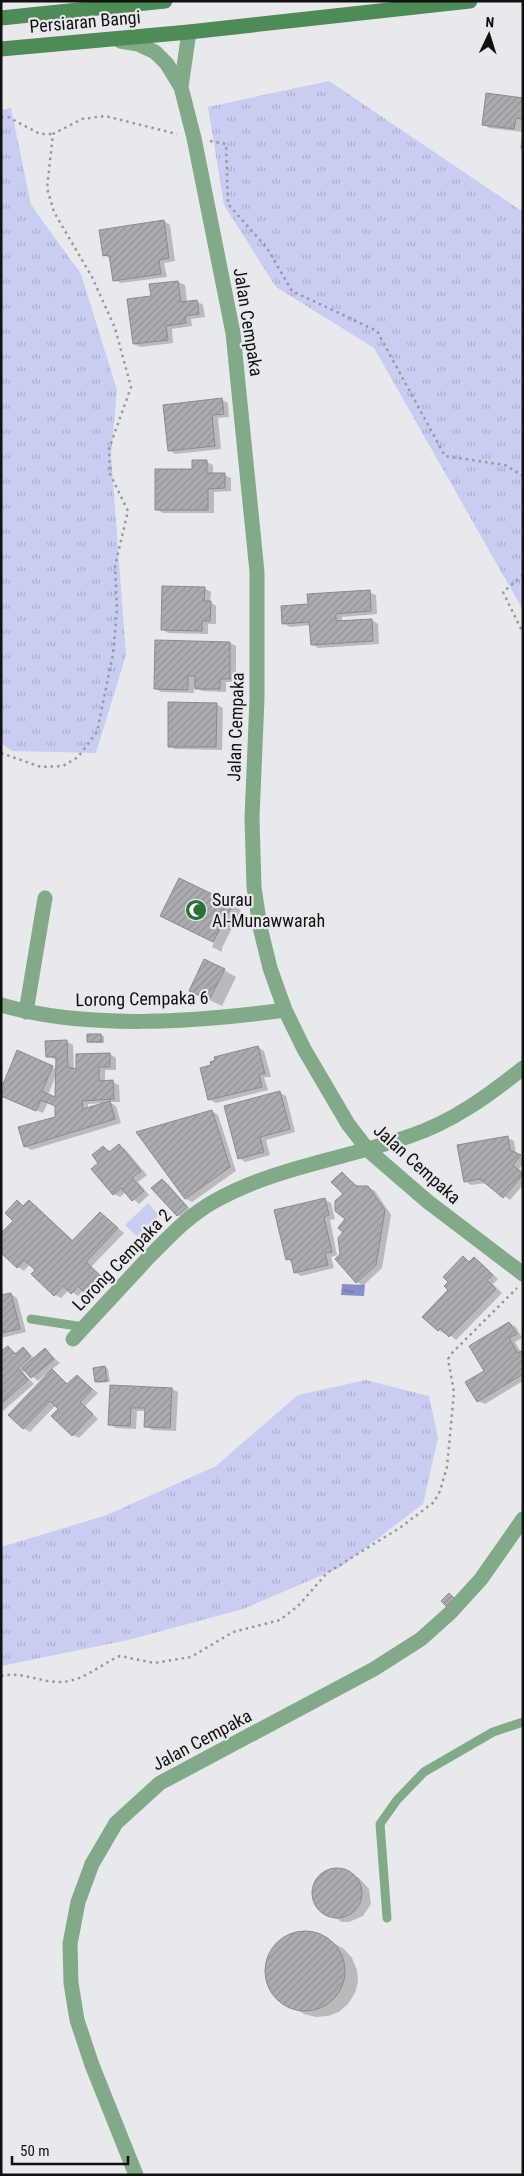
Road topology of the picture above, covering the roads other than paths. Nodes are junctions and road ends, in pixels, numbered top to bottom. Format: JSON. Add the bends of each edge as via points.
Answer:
{"nodes":[{"id":1,"x":166,"y":1,"type":"edge"},
{"id":2,"x":470,"y":1,"type":"edge"},
{"id":3,"x":1,"y":18,"type":"edge"},
{"id":4,"x":189,"y":32,"type":"junction"},
{"id":5,"x":107,"y":39,"type":"junction"},
{"id":6,"x":1,"y":49,"type":"edge"},
{"id":7,"x":181,"y":87,"type":"junction"},
{"id":8,"x":45,"y":898,"type":"dead end"},
{"id":9,"x":1,"y":1004,"type":"edge"},
{"id":10,"x":285,"y":1010,"type":"junction"},
{"id":11,"x":26,"y":1012,"type":"junction"},
{"id":12,"x":523,"y":1068,"type":"edge"},
{"id":13,"x":368,"y":1150,"type":"junction"},
{"id":14,"x":523,"y":1274,"type":"edge"},
{"id":15,"x":31,"y":1319,"type":"dead end"},
{"id":16,"x":84,"y":1327,"type":"junction"},
{"id":17,"x":73,"y":1339,"type":"dead end"},
{"id":18,"x":523,"y":1519,"type":"edge"},
{"id":19,"x":523,"y":1722,"type":"edge"},
{"id":20,"x":387,"y":1918,"type":"dead end"},
{"id":21,"x":136,"y":2175,"type":"edge"}],
"edges":[{"from":1,"to":3,"type":"main road","name":"Persiaran Bangi"},
{"from":2,"to":4,"type":"main road","name":"Persiaran Bangi"},
{"from":4,"to":5,"type":"main road","name":"Persiaran Bangi"},
{"from":4,"to":7,"type":"street","name":"Jalan Cempaka"},
{"from":5,"to":6,"type":"main road","name":"Persiaran Bangi"},
{"from":5,"to":7,"type":"street","name":"Jalan Cempaka","via":[[148,48],[167,64]]},
{"from":7,"to":10,"type":"street","name":"Jalan Cempaka","via":[[233,333],[244,426],[257,572],[257,699],[252,818],[254,887],[270,968]]},
{"from":8,"to":11,"type":"street"},
{"from":9,"to":11,"type":"street","name":"Lorong Cempaka 6"},
{"from":10,"to":11,"type":"street","name":"Lorong Cempaka 6","via":[[134,1021],[66,1018]]},
{"from":10,"to":13,"type":"street","name":"Jalan Cempaka","via":[[348,1124]]},
{"from":12,"to":13,"type":"street","name":"Lorong Cempaka 2","via":[[488,1096],[453,1117],[412,1136]]},
{"from":13,"to":14,"type":"street","name":"Jalan Cempaka","via":[[426,1201]]},
{"from":13,"to":16,"type":"street","name":"Lorong Cempaka 2","via":[[278,1174],[213,1202],[180,1223]]},
{"from":15,"to":16,"type":"lane"},
{"from":16,"to":17,"type":"street","name":"Lorong Cempaka 2"},
{"from":18,"to":21,"type":"street","name":"Jalan Cempaka","via":[[481,1579],[450,1613],[420,1639],[374,1669],[160,1783],[116,1823],[92,1864],[78,1902],[70,1944],[77,2020]]},
{"from":19,"to":20,"type":"lane","via":[[493,1732],[424,1772],[397,1800],[380,1824]]}]}
